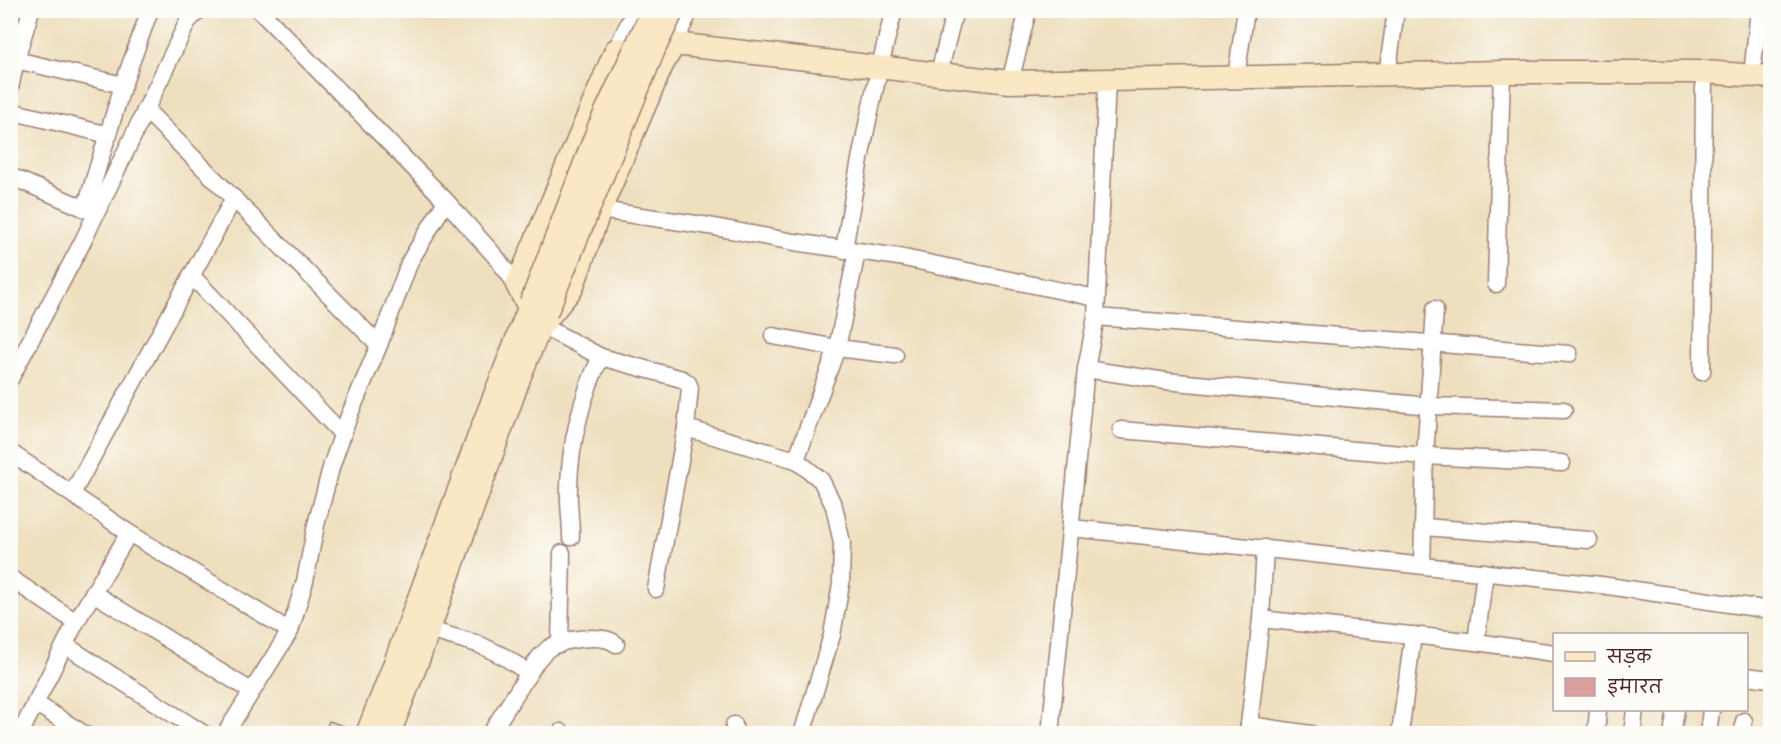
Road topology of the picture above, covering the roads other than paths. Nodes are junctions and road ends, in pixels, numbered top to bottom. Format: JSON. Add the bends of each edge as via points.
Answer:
{"nodes":[{"id":1,"x":31,"y":10,"type":"edge"},
{"id":2,"x":150,"y":10,"type":"edge"},
{"id":3,"x":199,"y":10,"type":"edge"},
{"id":4,"x":260,"y":10,"type":"edge"},
{"id":5,"x":635,"y":10,"type":"edge"},
{"id":6,"x":653,"y":10,"type":"edge"},
{"id":7,"x":673,"y":10,"type":"edge"},
{"id":8,"x":690,"y":10,"type":"edge"},
{"id":9,"x":894,"y":10,"type":"edge"},
{"id":10,"x":955,"y":10,"type":"edge"},
{"id":11,"x":1028,"y":10,"type":"edge"},
{"id":12,"x":1246,"y":10,"type":"edge"},
{"id":13,"x":1396,"y":10,"type":"edge"},
{"id":14,"x":1759,"y":10,"type":"edge"},
{"id":15,"x":674,"y":44,"type":"junction"},
{"id":16,"x":616,"y":50,"type":"junction"},
{"id":17,"x":16,"y":60,"type":"junction"},
{"id":18,"x":879,"y":66,"type":"junction"},
{"id":19,"x":1502,"y":72,"type":"junction"},
{"id":20,"x":1704,"y":72,"type":"junction"},
{"id":21,"x":939,"y":73,"type":"junction"},
{"id":22,"x":1388,"y":75,"type":"junction"},
{"id":23,"x":1761,"y":76,"type":"edge"},
{"id":24,"x":1236,"y":77,"type":"junction"},
{"id":25,"x":1107,"y":81,"type":"junction"},
{"id":26,"x":1010,"y":82,"type":"junction"},
{"id":27,"x":123,"y":85,"type":"junction"},
{"id":28,"x":10,"y":88,"type":"edge"},
{"id":29,"x":145,"y":109,"type":"junction"},
{"id":30,"x":10,"y":111,"type":"edge"},
{"id":31,"x":109,"y":135,"type":"junction"},
{"id":32,"x":10,"y":176,"type":"edge"},
{"id":33,"x":234,"y":198,"type":"junction"},
{"id":34,"x":446,"y":201,"type":"junction"},
{"id":35,"x":600,"y":210,"type":"junction"},
{"id":36,"x":90,"y":211,"type":"junction"},
{"id":37,"x":850,"y":251,"type":"junction"},
{"id":38,"x":191,"y":275,"type":"junction"},
{"id":39,"x":1496,"y":284,"type":"dead end"},
{"id":40,"x":1096,"y":298,"type":"junction"},
{"id":41,"x":533,"y":307,"type":"junction"},
{"id":42,"x":1434,"y":309,"type":"dead end"},
{"id":43,"x":1096,"y":317,"type":"junction"},
{"id":44,"x":773,"y":336,"type":"dead end"},
{"id":45,"x":1433,"y":343,"type":"junction"},
{"id":46,"x":379,"y":345,"type":"junction"},
{"id":47,"x":837,"y":348,"type":"junction"},
{"id":48,"x":1569,"y":354,"type":"dead end"},
{"id":49,"x":895,"y":355,"type":"dead end"},
{"id":50,"x":601,"y":357,"type":"junction"},
{"id":51,"x":1086,"y":369,"type":"junction"},
{"id":52,"x":1702,"y":372,"type":"dead end"},
{"id":53,"x":10,"y":379,"type":"edge"},
{"id":54,"x":1430,"y":406,"type":"junction"},
{"id":55,"x":1564,"y":410,"type":"dead end"},
{"id":56,"x":686,"y":428,"type":"junction"},
{"id":57,"x":1121,"y":430,"type":"dead end"},
{"id":58,"x":343,"y":435,"type":"junction"},
{"id":59,"x":10,"y":452,"type":"edge"},
{"id":60,"x":1425,"y":456,"type":"junction"},
{"id":61,"x":796,"y":460,"type":"junction"},
{"id":62,"x":1562,"y":463,"type":"dead end"},
{"id":63,"x":72,"y":494,"type":"junction"},
{"id":64,"x":1424,"y":527,"type":"junction"},
{"id":65,"x":1072,"y":528,"type":"junction"},
{"id":66,"x":129,"y":532,"type":"junction"},
{"id":67,"x":571,"y":537,"type":"dead end"},
{"id":68,"x":1589,"y":540,"type":"dead end"},
{"id":69,"x":1265,"y":548,"type":"junction"},
{"id":70,"x":562,"y":553,"type":"dead end"},
{"id":71,"x":1422,"y":565,"type":"junction"},
{"id":72,"x":1485,"y":572,"type":"junction"},
{"id":73,"x":10,"y":578,"type":"edge"},
{"id":74,"x":656,"y":589,"type":"dead end"},
{"id":75,"x":93,"y":594,"type":"junction"},
{"id":76,"x":1770,"y":610,"type":"edge"},
{"id":77,"x":1261,"y":619,"type":"junction"},
{"id":78,"x":76,"y":622,"type":"junction"},
{"id":79,"x":429,"y":630,"type":"junction"},
{"id":80,"x":290,"y":631,"type":"junction"},
{"id":81,"x":1413,"y":635,"type":"junction"},
{"id":82,"x":1476,"y":642,"type":"junction"},
{"id":83,"x":560,"y":644,"type":"junction"},
{"id":84,"x":616,"y":644,"type":"dead end"},
{"id":85,"x":65,"y":645,"type":"junction"},
{"id":86,"x":1553,"y":653,"type":"edge"},
{"id":87,"x":529,"y":673,"type":"junction"},
{"id":88,"x":1748,"y":676,"type":"edge"},
{"id":89,"x":1770,"y":679,"type":"edge"},
{"id":90,"x":251,"y":691,"type":"junction"},
{"id":91,"x":35,"y":703,"type":"junction"},
{"id":92,"x":1599,"y":711,"type":"edge"},
{"id":93,"x":1635,"y":711,"type":"edge"},
{"id":94,"x":1676,"y":711,"type":"edge"},
{"id":95,"x":1711,"y":711,"type":"edge"},
{"id":96,"x":1248,"y":729,"type":"edge"},
{"id":97,"x":20,"y":734,"type":"edge"},
{"id":98,"x":84,"y":734,"type":"edge"},
{"id":99,"x":204,"y":734,"type":"edge"},
{"id":100,"x":225,"y":734,"type":"edge"},
{"id":101,"x":367,"y":734,"type":"edge"},
{"id":102,"x":389,"y":734,"type":"edge"},
{"id":103,"x":490,"y":734,"type":"edge"},
{"id":104,"x":802,"y":734,"type":"edge"},
{"id":105,"x":1050,"y":734,"type":"edge"},
{"id":106,"x":1311,"y":734,"type":"edge"},
{"id":107,"x":1400,"y":734,"type":"edge"},
{"id":108,"x":1596,"y":734,"type":"edge"},
{"id":109,"x":1632,"y":734,"type":"edge"},
{"id":110,"x":1672,"y":734,"type":"edge"},
{"id":111,"x":1708,"y":734,"type":"edge"}],
"edges":[{"from":1,"to":17,"type":"street"},
{"from":2,"to":27,"type":"street"},
{"from":3,"to":29,"type":"street","via":[[188,21]]},
{"from":4,"to":34,"type":"street"},
{"from":5,"to":16,"type":"street"},
{"from":6,"to":41,"type":"main road","bridge":true,"via":[[599,128]]},
{"from":7,"to":41,"type":"main road","bridge":true},
{"from":8,"to":15,"type":"street"},
{"from":9,"to":18,"type":"street"},
{"from":10,"to":21,"type":"street"},
{"from":11,"to":26,"type":"street"},
{"from":12,"to":24,"type":"street"},
{"from":13,"to":22,"type":"street"},
{"from":14,"to":23,"type":"street"},
{"from":15,"to":16,"type":"main road"},
{"from":15,"to":18,"type":"main road"},
{"from":15,"to":35,"type":"main road"},
{"from":16,"to":41,"type":"main road"},
{"from":17,"to":27,"type":"street"},
{"from":17,"to":28,"type":"street"},
{"from":18,"to":21,"type":"main road"},
{"from":18,"to":37,"type":"street","via":[[856,174]]},
{"from":19,"to":20,"type":"main road"},
{"from":19,"to":22,"type":"main road"},
{"from":19,"to":39,"type":"street"},
{"from":20,"to":23,"type":"main road"},
{"from":20,"to":52,"type":"street"},
{"from":21,"to":26,"type":"main road"},
{"from":22,"to":24,"type":"main road"},
{"from":24,"to":25,"type":"main road"},
{"from":25,"to":26,"type":"main road"},
{"from":25,"to":40,"type":"street"},
{"from":27,"to":31,"type":"street"},
{"from":29,"to":33,"type":"street"},
{"from":29,"to":36,"type":"street"},
{"from":30,"to":31,"type":"street"},
{"from":31,"to":36,"type":"street"},
{"from":32,"to":36,"type":"street"},
{"from":33,"to":38,"type":"street"},
{"from":33,"to":46,"type":"street"},
{"from":34,"to":41,"type":"street"},
{"from":34,"to":46,"type":"street","via":[[410,261]]},
{"from":35,"to":37,"type":"street"},
{"from":35,"to":41,"type":"main road","via":[[572,288]]},
{"from":36,"to":53,"type":"street","via":[[82,243]]},
{"from":37,"to":40,"type":"street","via":[[899,257]]},
{"from":37,"to":47,"type":"street"},
{"from":38,"to":58,"type":"street"},
{"from":38,"to":63,"type":"street"},
{"from":40,"to":43,"type":"street"},
{"from":41,"to":50,"type":"street"},
{"from":41,"to":79,"type":"main road","via":[[521,373]]},
{"from":41,"to":101,"type":"main road","via":[[480,433]]},
{"from":42,"to":45,"type":"street"},
{"from":43,"to":45,"type":"street"},
{"from":43,"to":51,"type":"street"},
{"from":44,"to":47,"type":"street"},
{"from":45,"to":48,"type":"street"},
{"from":45,"to":54,"type":"street"},
{"from":46,"to":58,"type":"street"},
{"from":47,"to":49,"type":"street"},
{"from":47,"to":61,"type":"street"},
{"from":50,"to":56,"type":"street","via":[[687,383],[690,395]]},
{"from":50,"to":67,"type":"street","via":[[586,394],[573,446],[569,487]]},
{"from":51,"to":54,"type":"street","via":[[1166,381]]},
{"from":51,"to":65,"type":"street"},
{"from":54,"to":55,"type":"street"},
{"from":54,"to":60,"type":"street"},
{"from":56,"to":61,"type":"street"},
{"from":56,"to":74,"type":"street"},
{"from":57,"to":60,"type":"street"},
{"from":58,"to":80,"type":"street","via":[[332,464]]},
{"from":59,"to":63,"type":"street"},
{"from":60,"to":62,"type":"street"},
{"from":60,"to":64,"type":"street"},
{"from":61,"to":104,"type":"street","via":[[821,480],[834,506],[842,543],[841,584],[832,635]]},
{"from":63,"to":66,"type":"street"},
{"from":64,"to":68,"type":"street"},
{"from":64,"to":71,"type":"street"},
{"from":65,"to":69,"type":"street"},
{"from":65,"to":105,"type":"street"},
{"from":66,"to":75,"type":"street"},
{"from":66,"to":80,"type":"street"},
{"from":69,"to":71,"type":"street"},
{"from":69,"to":77,"type":"street"},
{"from":70,"to":83,"type":"street"},
{"from":71,"to":72,"type":"street"},
{"from":72,"to":76,"type":"street"},
{"from":72,"to":82,"type":"street"},
{"from":73,"to":78,"type":"street"},
{"from":75,"to":78,"type":"street"},
{"from":75,"to":90,"type":"street"},
{"from":77,"to":81,"type":"street"},
{"from":77,"to":96,"type":"street"},
{"from":78,"to":85,"type":"street"},
{"from":79,"to":87,"type":"street","via":[[478,644]]},
{"from":79,"to":102,"type":"main road"},
{"from":80,"to":90,"type":"street"},
{"from":81,"to":82,"type":"street"},
{"from":81,"to":107,"type":"street"},
{"from":82,"to":86,"type":"street"},
{"from":83,"to":84,"type":"street","via":[[595,638]]},
{"from":83,"to":87,"type":"street","via":[[549,648]]},
{"from":85,"to":91,"type":"street"},
{"from":85,"to":99,"type":"street"},
{"from":87,"to":103,"type":"street"},
{"from":88,"to":89,"type":"street"},
{"from":90,"to":100,"type":"street"},
{"from":91,"to":97,"type":"street"},
{"from":91,"to":98,"type":"street"},
{"from":92,"to":108,"type":"street"},
{"from":93,"to":109,"type":"street"},
{"from":94,"to":110,"type":"street"},
{"from":95,"to":111,"type":"street"},
{"from":96,"to":106,"type":"street"}]}
